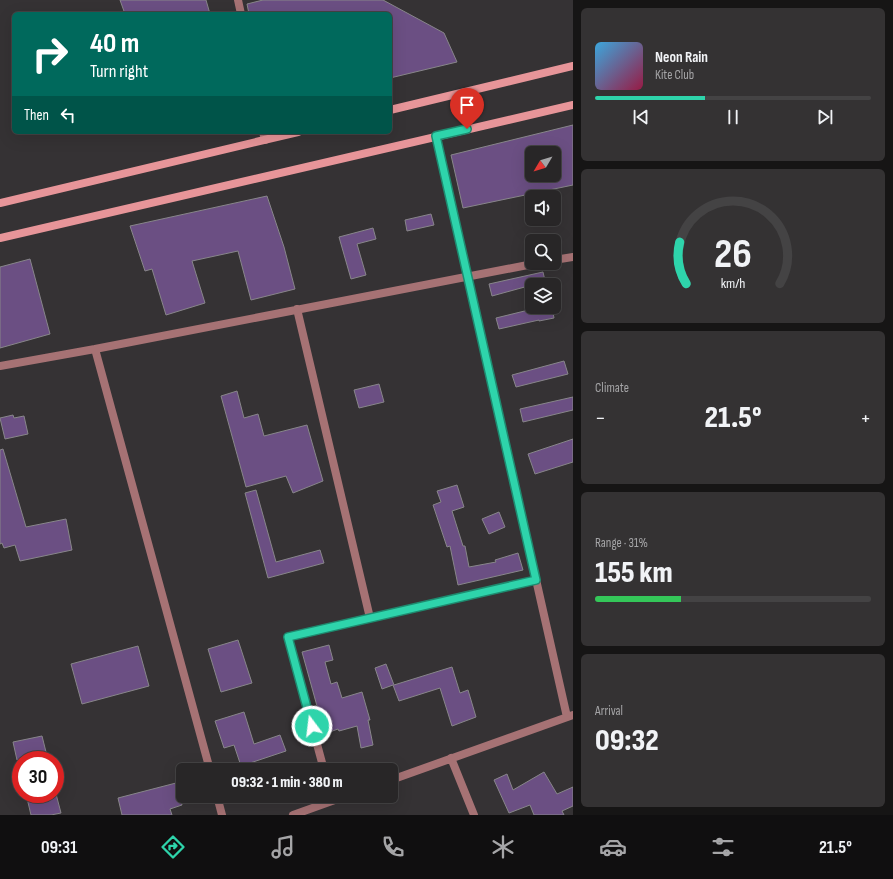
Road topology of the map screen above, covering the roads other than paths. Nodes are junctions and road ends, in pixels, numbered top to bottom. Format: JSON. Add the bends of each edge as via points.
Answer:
{"nodes":[{"id":1,"x":238,"y":0,"type":"edge"},
{"id":2,"x":241,"y":12,"type":"edge"},
{"id":3,"x":573,"y":66,"type":"edge"},
{"id":4,"x":573,"y":105,"type":"edge"},
{"id":5,"x":392,"y":110,"type":"edge"},
{"id":6,"x":281,"y":134,"type":"edge"},
{"id":7,"x":264,"y":136,"type":"edge"},
{"id":8,"x":436,"y":136,"type":"junction"},
{"id":9,"x":0,"y":203,"type":"edge"},
{"id":10,"x":0,"y":238,"type":"edge"},
{"id":11,"x":573,"y":257,"type":"edge"},
{"id":12,"x":561,"y":259,"type":"edge"},
{"id":13,"x":525,"y":265,"type":"edge"},
{"id":14,"x":468,"y":276,"type":"junction"},
{"id":15,"x":297,"y":309,"type":"junction"},
{"id":16,"x":95,"y":348,"type":"junction"},
{"id":17,"x":0,"y":366,"type":"edge"},
{"id":18,"x":536,"y":580,"type":"junction"},
{"id":19,"x":370,"y":618,"type":"junction"},
{"id":20,"x":570,"y":716,"type":"edge"},
{"id":21,"x":451,"y":758,"type":"junction"},
{"id":22,"x":208,"y":763,"type":"edge"},
{"id":23,"x":322,"y":763,"type":"edge"},
{"id":24,"x":398,"y":777,"type":"edge"},
{"id":25,"x":219,"y":803,"type":"edge"},
{"id":26,"x":321,"y":803,"type":"edge"},
{"id":27,"x":222,"y":815,"type":"edge"},
{"id":28,"x":293,"y":815,"type":"edge"},
{"id":29,"x":474,"y":815,"type":"edge"}],
"edges":[{"from":1,"to":2,"type":"street"},
{"from":3,"to":5,"type":"main road"},
{"from":4,"to":8,"type":"main road"},
{"from":6,"to":7,"type":"main road"},
{"from":7,"to":9,"type":"main road"},
{"from":8,"to":10,"type":"main road"},
{"from":8,"to":14,"type":"street"},
{"from":11,"to":12,"type":"street"},
{"from":13,"to":14,"type":"street"},
{"from":14,"to":15,"type":"street"},
{"from":14,"to":18,"type":"street"},
{"from":15,"to":16,"type":"street"},
{"from":15,"to":19,"type":"street"},
{"from":16,"to":17,"type":"street"},
{"from":16,"to":22,"type":"street"},
{"from":18,"to":19,"type":"street"},
{"from":18,"to":20,"type":"street"},
{"from":19,"to":23,"type":"street","via":[[288,637]]},
{"from":20,"to":21,"type":"street"},
{"from":21,"to":24,"type":"street"},
{"from":21,"to":29,"type":"street"},
{"from":25,"to":27,"type":"street"},
{"from":26,"to":28,"type":"street"}]}
